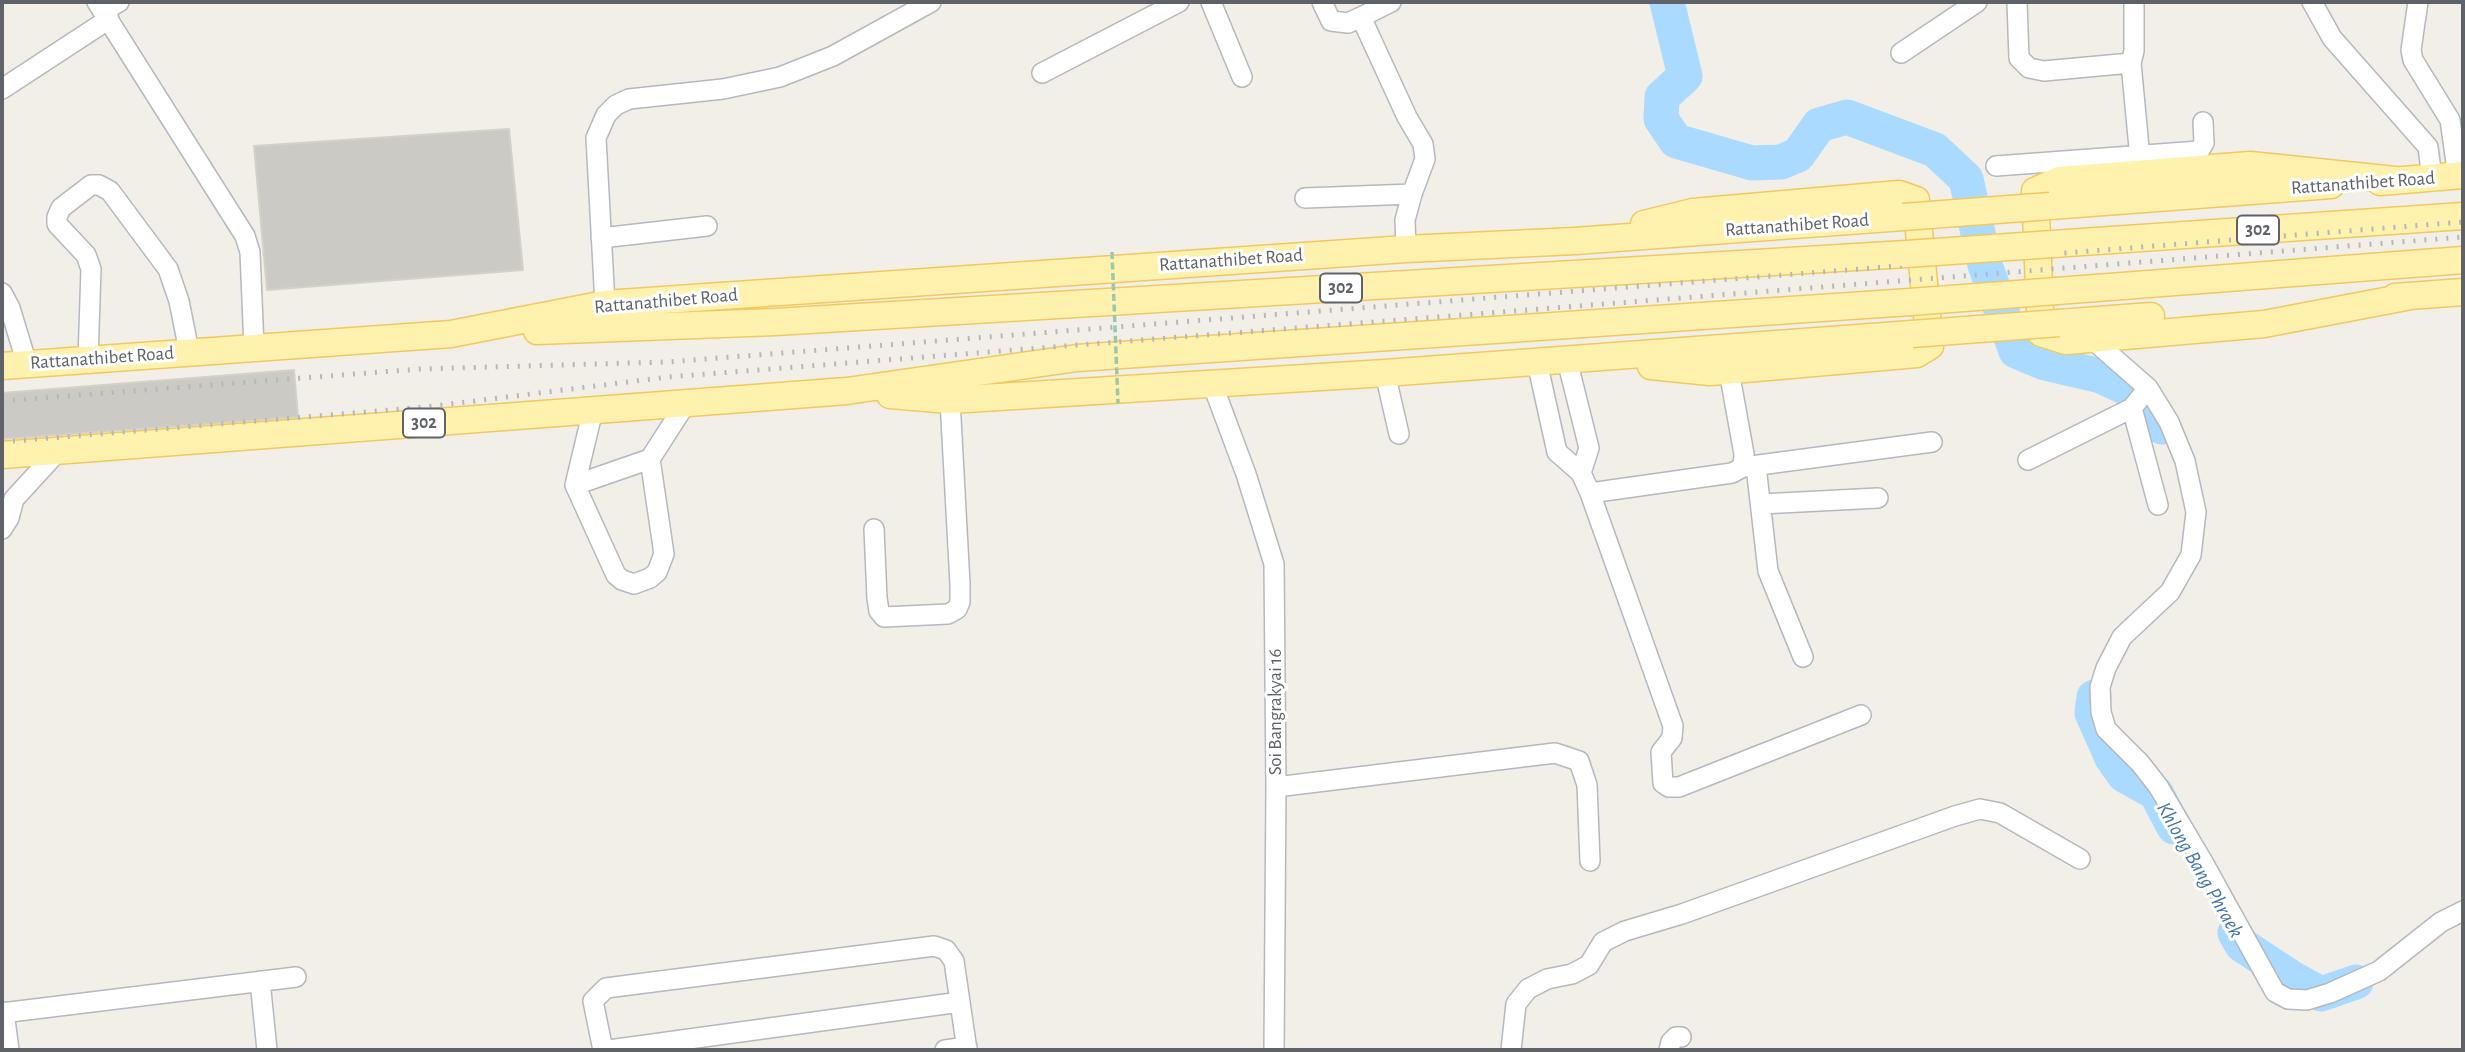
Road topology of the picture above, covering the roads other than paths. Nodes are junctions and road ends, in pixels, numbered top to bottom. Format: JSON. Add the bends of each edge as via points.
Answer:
{"nodes":[{"id":1,"x":931,"y":2,"type":"edge"},
{"id":2,"x":1180,"y":2,"type":"edge"},
{"id":3,"x":1211,"y":2,"type":"edge"},
{"id":4,"x":1322,"y":2,"type":"edge"},
{"id":5,"x":1391,"y":2,"type":"edge"},
{"id":6,"x":1977,"y":2,"type":"edge"},
{"id":7,"x":2017,"y":2,"type":"edge"},
{"id":8,"x":2133,"y":2,"type":"edge"},
{"id":9,"x":2312,"y":2,"type":"edge"},
{"id":10,"x":2418,"y":2,"type":"edge"},
{"id":11,"x":107,"y":8,"type":"edge"},
{"id":12,"x":1361,"y":17,"type":"junction"},
{"id":13,"x":1901,"y":53,"type":"dead end"},
{"id":14,"x":2131,"y":63,"type":"junction"},
{"id":15,"x":1042,"y":73,"type":"dead end"},
{"id":16,"x":1242,"y":77,"type":"dead end"},
{"id":17,"x":2,"y":89,"type":"edge"},
{"id":18,"x":2203,"y":122,"type":"dead end"},
{"id":19,"x":2140,"y":164,"type":"junction"},
{"id":20,"x":1996,"y":166,"type":"dead end"},
{"id":21,"x":2451,"y":176,"type":"edge"},
{"id":22,"x":2395,"y":180,"type":"junction"},
{"id":23,"x":1412,"y":194,"type":"junction"},
{"id":24,"x":1305,"y":198,"type":"dead end"},
{"id":25,"x":2463,"y":216,"type":"edge"},
{"id":26,"x":707,"y":226,"type":"dead end"},
{"id":27,"x":601,"y":239,"type":"junction"},
{"id":28,"x":1575,"y":241,"type":"junction"},
{"id":29,"x":1406,"y":249,"type":"junction"},
{"id":30,"x":2463,"y":260,"type":"edge"},
{"id":31,"x":2463,"y":292,"type":"edge"},
{"id":32,"x":2,"y":293,"type":"edge"},
{"id":33,"x":2411,"y":296,"type":"junction"},
{"id":34,"x":605,"y":304,"type":"junction"},
{"id":35,"x":451,"y":334,"type":"junction"},
{"id":36,"x":2092,"y":340,"type":"junction"},
{"id":37,"x":254,"y":347,"type":"junction"},
{"id":38,"x":189,"y":351,"type":"junction"},
{"id":39,"x":88,"y":359,"type":"junction"},
{"id":40,"x":1575,"y":359,"type":"junction"},
{"id":41,"x":1537,"y":362,"type":"junction"},
{"id":42,"x":14,"y":365,"type":"edge"},
{"id":43,"x":1730,"y":371,"type":"junction"},
{"id":44,"x":1385,"y":373,"type":"junction"},
{"id":45,"x":1212,"y":383,"type":"junction"},
{"id":46,"x":847,"y":391,"type":"junction"},
{"id":47,"x":2140,"y":399,"type":"junction"},
{"id":48,"x":950,"y":400,"type":"junction"},
{"id":49,"x":686,"y":403,"type":"junction"},
{"id":50,"x":593,"y":410,"type":"junction"},
{"id":51,"x":1399,"y":434,"type":"dead end"},
{"id":52,"x":1932,"y":442,"type":"dead end"},
{"id":53,"x":59,"y":450,"type":"junction"},
{"id":54,"x":2,"y":455,"type":"edge"},
{"id":55,"x":650,"y":459,"type":"junction"},
{"id":56,"x":2028,"y":460,"type":"dead end"},
{"id":57,"x":1750,"y":467,"type":"junction"},
{"id":58,"x":1581,"y":473,"type":"junction"},
{"id":59,"x":575,"y":485,"type":"junction"},
{"id":60,"x":1590,"y":494,"type":"junction"},
{"id":61,"x":1878,"y":498,"type":"dead end"},
{"id":62,"x":1761,"y":504,"type":"junction"},
{"id":63,"x":2158,"y":505,"type":"dead end"},
{"id":64,"x":2,"y":529,"type":"edge"},
{"id":65,"x":874,"y":529,"type":"dead end"},
{"id":66,"x":1803,"y":657,"type":"dead end"},
{"id":67,"x":1861,"y":715,"type":"dead end"},
{"id":68,"x":1276,"y":787,"type":"junction"},
{"id":69,"x":2080,"y":859,"type":"dead end"},
{"id":70,"x":1590,"y":861,"type":"dead end"},
{"id":71,"x":2463,"y":911,"type":"edge"},
{"id":72,"x":296,"y":977,"type":"dead end"},
{"id":73,"x":260,"y":981,"type":"junction"},
{"id":74,"x":960,"y":1002,"type":"junction"},
{"id":75,"x":3,"y":1012,"type":"edge"},
{"id":76,"x":967,"y":1049,"type":"edge"},
{"id":77,"x":9,"y":1050,"type":"edge"},
{"id":78,"x":267,"y":1050,"type":"edge"},
{"id":79,"x":603,"y":1050,"type":"edge"},
{"id":80,"x":609,"y":1050,"type":"edge"},
{"id":81,"x":945,"y":1050,"type":"edge"},
{"id":82,"x":1274,"y":1050,"type":"edge"},
{"id":83,"x":1511,"y":1050,"type":"edge"}],
"edges":[{"from":1,"to":27,"type":"street","via":[[833,56],[780,77],[723,89],[629,99],[616,105],[596,138]]},
{"from":2,"to":15,"type":"street"},
{"from":3,"to":16,"type":"street"},
{"from":4,"to":12,"type":"street","via":[[1331,21],[1348,23]]},
{"from":5,"to":12,"type":"street"},
{"from":6,"to":13,"type":"street"},
{"from":7,"to":14,"type":"street","via":[[2019,58],[2029,68],[2043,71]]},
{"from":8,"to":14,"type":"street"},
{"from":9,"to":21,"type":"street","via":[[2332,38]]},
{"from":10,"to":21,"type":"street","via":[[2411,50],[2450,120]]},
{"from":11,"to":17,"type":"street"},
{"from":11,"to":37,"type":"street","via":[[249,243]]},
{"from":12,"to":23,"type":"street","via":[[1423,144],[1425,159]]},
{"from":14,"to":19,"type":"street"},
{"from":18,"to":19,"type":"street","via":[[2204,143],[2199,151]]},
{"from":19,"to":20,"type":"street"},
{"from":19,"to":22,"type":"main road","via":[[2250,164]]},
{"from":19,"to":36,"type":"main road","via":[[2059,180],[2035,191],[2041,333],[2066,341]]},
{"from":21,"to":22,"type":"main road","name":"Rattanathibet Road","number":"302"},
{"from":22,"to":28,"type":"main road","name":"Rattanathibet Road","number":"302","bridge":true},
{"from":23,"to":24,"type":"street"},
{"from":23,"to":29,"type":"street","via":[[1405,220]]},
{"from":25,"to":35,"type":"main road","name":"Rattanathibet Road","number":"302","bridge":true,"via":[[775,322]]},
{"from":26,"to":27,"type":"street"},
{"from":27,"to":34,"type":"street"},
{"from":28,"to":29,"type":"main road","name":"Rattanathibet Road","number":"302"},
{"from":28,"to":43,"type":"main road","via":[[1693,212],[1899,194],[1916,200],[1930,346],[1917,354]]},
{"from":29,"to":34,"type":"main road","name":"Rattanathibet Road","number":"302"},
{"from":30,"to":46,"type":"main road","number":"302","bridge":true,"via":[[1077,358]]},
{"from":31,"to":33,"type":"main road","number":"302"},
{"from":32,"to":42,"type":"street","via":[[10,308]]},
{"from":33,"to":36,"type":"main road","via":[[2264,324]]},
{"from":33,"to":40,"type":"main road","number":"302","bridge":true},
{"from":34,"to":35,"type":"main road","name":"Rattanathibet Road","number":"302"},
{"from":35,"to":37,"type":"main road","name":"Rattanathibet Road","number":"302"},
{"from":36,"to":47,"type":"street","via":[[2120,361]]},
{"from":37,"to":38,"type":"main road","name":"Rattanathibet Road","number":"302"},
{"from":38,"to":39,"type":"main road","name":"Rattanathibet Road","number":"302"},
{"from":38,"to":39,"type":"street","via":[[168,269],[110,191],[91,185],[61,208],[57,217],[57,224],[86,255],[91,269]]},
{"from":39,"to":42,"type":"main road","name":"Rattanathibet Road","number":"302"},
{"from":40,"to":41,"type":"main road","number":"302"},
{"from":40,"to":43,"type":"main road"},
{"from":40,"to":58,"type":"street","via":[[1589,448]]},
{"from":41,"to":44,"type":"main road","number":"302"},
{"from":41,"to":58,"type":"street","via":[[1557,452]]},
{"from":43,"to":57,"type":"street"},
{"from":44,"to":45,"type":"main road","number":"302"},
{"from":44,"to":51,"type":"street"},
{"from":45,"to":48,"type":"main road","number":"302"},
{"from":45,"to":68,"type":"street","name":"Soi Bangrakyai 16","via":[[1274,565]]},
{"from":46,"to":48,"type":"main road","number":"302"},
{"from":46,"to":49,"type":"main road","number":"302"},
{"from":47,"to":56,"type":"street"},
{"from":47,"to":63,"type":"street"},
{"from":47,"to":71,"type":"street","via":[[2169,422],[2185,461],[2196,512],[2191,555],[2170,592],[2122,638],[2106,668],[2100,687],[2106,729],[2158,786],[2275,992],[2288,999],[2307,1000],[2330,993],[2379,971],[2441,922]]},
{"from":48,"to":65,"type":"street","via":[[960,584],[957,609],[948,614],[884,617],[877,598]]},
{"from":49,"to":50,"type":"main road","number":"302"},
{"from":49,"to":55,"type":"street"},
{"from":50,"to":53,"type":"main road","number":"302"},
{"from":50,"to":59,"type":"street"},
{"from":52,"to":57,"type":"street"},
{"from":53,"to":54,"type":"main road","number":"302"},
{"from":53,"to":64,"type":"street","via":[[14,499]]},
{"from":55,"to":59,"type":"street"},
{"from":55,"to":59,"type":"street","via":[[664,554],[657,572],[634,584],[616,575]]},
{"from":57,"to":60,"type":"street"},
{"from":57,"to":62,"type":"street"},
{"from":58,"to":60,"type":"street"},
{"from":60,"to":67,"type":"street","via":[[1673,726],[1672,738],[1661,752],[1663,783],[1679,787]]},
{"from":61,"to":62,"type":"street"},
{"from":62,"to":66,"type":"street","via":[[1768,571]]},
{"from":68,"to":70,"type":"street","via":[[1555,753],[1579,761],[1587,785]]},
{"from":68,"to":82,"type":"street","name":"Soi Bangrakyai 16"},
{"from":69,"to":83,"type":"street","via":[[2000,813],[1980,809],[1955,816],[1604,942],[1588,965],[1528,989],[1516,1004]]},
{"from":72,"to":73,"type":"street"},
{"from":73,"to":75,"type":"street"},
{"from":73,"to":78,"type":"street"},
{"from":74,"to":76,"type":"street"},
{"from":74,"to":79,"type":"street","via":[[954,961],[946,950],[934,946],[606,988],[593,1001]]},
{"from":74,"to":80,"type":"street"},
{"from":75,"to":77,"type":"street"},
{"from":76,"to":81,"type":"street"}]}
